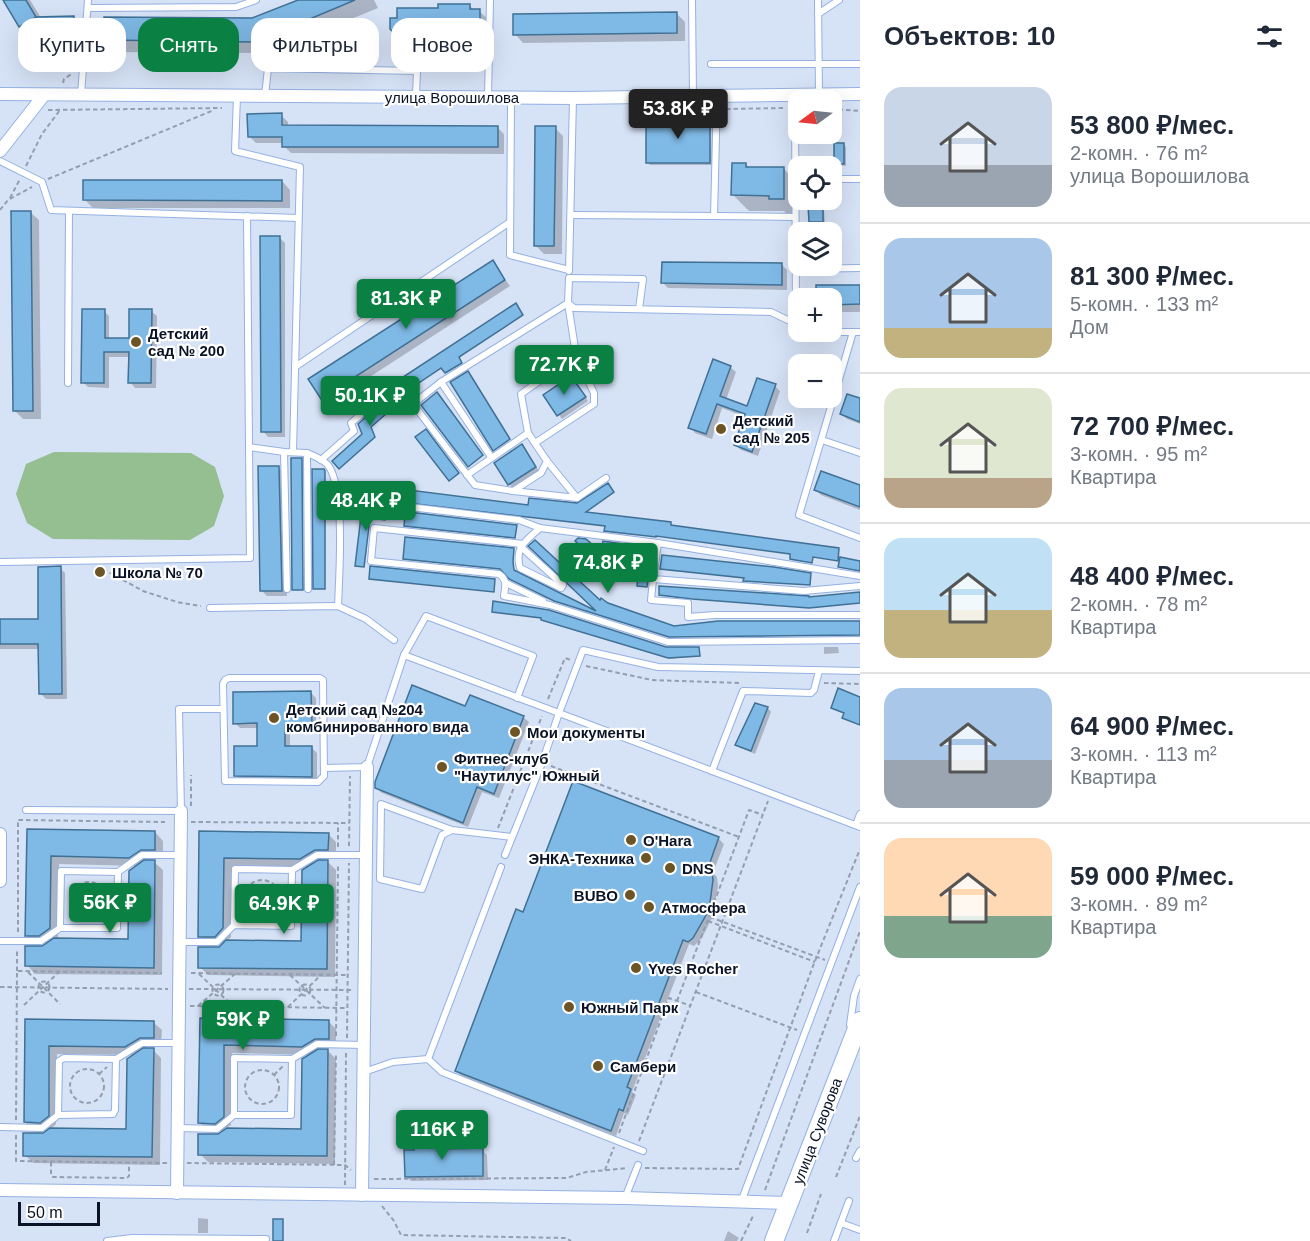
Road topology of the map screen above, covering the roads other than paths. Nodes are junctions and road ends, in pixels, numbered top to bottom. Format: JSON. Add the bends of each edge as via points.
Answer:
{"nodes":[{"id":1,"x":88,"y":0,"type":"edge"},
{"id":2,"x":256,"y":0,"type":"edge"},
{"id":3,"x":490,"y":0,"type":"edge"},
{"id":4,"x":692,"y":0,"type":"edge"},
{"id":5,"x":818,"y":0,"type":"edge"},
{"id":6,"x":839,"y":0,"type":"edge"},
{"id":7,"x":88,"y":8,"type":"junction"},
{"id":8,"x":818,"y":14,"type":"junction"},
{"id":9,"x":711,"y":64,"type":"dead end"},
{"id":10,"x":819,"y":64,"type":"junction"},
{"id":11,"x":860,"y":64,"type":"edge"},
{"id":12,"x":819,"y":90,"type":"edge"},
{"id":13,"x":0,"y":94,"type":"edge"},
{"id":14,"x":788,"y":94,"type":"edge"},
{"id":15,"x":842,"y":94,"type":"edge"},
{"id":16,"x":860,"y":94,"type":"edge"},
{"id":17,"x":44,"y":95,"type":"junction"},
{"id":18,"x":237,"y":95,"type":"junction"},
{"id":19,"x":81,"y":96,"type":"junction"},
{"id":20,"x":265,"y":96,"type":"junction"},
{"id":21,"x":693,"y":96,"type":"junction"},
{"id":22,"x":717,"y":96,"type":"junction"},
{"id":23,"x":416,"y":97,"type":"junction"},
{"id":24,"x":488,"y":98,"type":"junction"},
{"id":25,"x":511,"y":98,"type":"junction"},
{"id":26,"x":573,"y":98,"type":"junction"},
{"id":27,"x":0,"y":151,"type":"edge"},
{"id":28,"x":0,"y":161,"type":"edge"},
{"id":29,"x":842,"y":179,"type":"edge"},
{"id":30,"x":860,"y":179,"type":"edge"},
{"id":31,"x":69,"y":210,"type":"junction"},
{"id":32,"x":795,"y":210,"type":"edge"},
{"id":33,"x":571,"y":215,"type":"junction"},
{"id":34,"x":247,"y":216,"type":"junction"},
{"id":35,"x":714,"y":216,"type":"junction"},
{"id":36,"x":795,"y":217,"type":"junction"},
{"id":37,"x":298,"y":218,"type":"junction"},
{"id":38,"x":510,"y":222,"type":"junction"},
{"id":39,"x":795,"y":222,"type":"edge"},
{"id":40,"x":842,"y":268,"type":"edge"},
{"id":41,"x":860,"y":268,"type":"edge"},
{"id":42,"x":569,"y":270,"type":"junction"},
{"id":43,"x":568,"y":278,"type":"junction"},
{"id":44,"x":568,"y":303,"type":"junction"},
{"id":45,"x":639,"y":309,"type":"junction"},
{"id":46,"x":788,"y":320,"type":"edge"},
{"id":47,"x":857,"y":332,"type":"edge"},
{"id":48,"x":576,"y":355,"type":"junction"},
{"id":49,"x":295,"y":367,"type":"junction"},
{"id":50,"x":441,"y":382,"type":"junction"},
{"id":51,"x":68,"y":383,"type":"dead end"},
{"id":52,"x":397,"y":384,"type":"dead end"},
{"id":53,"x":528,"y":433,"type":"junction"},
{"id":54,"x":822,"y":440,"type":"junction"},
{"id":55,"x":536,"y":444,"type":"junction"},
{"id":56,"x":249,"y":447,"type":"junction"},
{"id":57,"x":284,"y":452,"type":"junction"},
{"id":58,"x":293,"y":452,"type":"junction"},
{"id":59,"x":307,"y":453,"type":"junction"},
{"id":60,"x":860,"y":453,"type":"edge"},
{"id":61,"x":491,"y":457,"type":"junction"},
{"id":62,"x":321,"y":460,"type":"junction"},
{"id":63,"x":547,"y":461,"type":"junction"},
{"id":64,"x":467,"y":475,"type":"junction"},
{"id":65,"x":606,"y":478,"type":"dead end"},
{"id":66,"x":513,"y":490,"type":"junction"},
{"id":67,"x":577,"y":498,"type":"junction"},
{"id":68,"x":410,"y":507,"type":"dead end"},
{"id":69,"x":540,"y":528,"type":"junction"},
{"id":70,"x":860,"y":538,"type":"edge"},
{"id":71,"x":658,"y":543,"type":"junction"},
{"id":72,"x":521,"y":545,"type":"junction"},
{"id":73,"x":0,"y":562,"type":"edge"},
{"id":74,"x":860,"y":576,"type":"edge"},
{"id":75,"x":653,"y":579,"type":"junction"},
{"id":76,"x":506,"y":583,"type":"junction"},
{"id":77,"x":860,"y":586,"type":"edge"},
{"id":78,"x":287,"y":590,"type":"dead end"},
{"id":79,"x":308,"y":590,"type":"dead end"},
{"id":80,"x":550,"y":605,"type":"junction"},
{"id":81,"x":338,"y":606,"type":"junction"},
{"id":82,"x":210,"y":608,"type":"road end"},
{"id":83,"x":860,"y":615,"type":"edge"},
{"id":84,"x":394,"y":640,"type":"dead end"},
{"id":85,"x":860,"y":640,"type":"edge"},
{"id":86,"x":404,"y":655,"type":"junction"},
{"id":87,"x":819,"y":671,"type":"junction"},
{"id":88,"x":860,"y":671,"type":"edge"},
{"id":89,"x":517,"y":698,"type":"junction"},
{"id":90,"x":223,"y":709,"type":"junction"},
{"id":91,"x":559,"y":713,"type":"junction"},
{"id":92,"x":367,"y":767,"type":"junction"},
{"id":93,"x":324,"y":768,"type":"junction"},
{"id":94,"x":712,"y":771,"type":"junction"},
{"id":95,"x":26,"y":810,"type":"dead end"},
{"id":96,"x":181,"y":811,"type":"junction"},
{"id":97,"x":860,"y":814,"type":"edge"},
{"id":98,"x":858,"y":826,"type":"edge"},
{"id":99,"x":452,"y":830,"type":"junction"},
{"id":100,"x":0,"y":834,"type":"edge"},
{"id":101,"x":512,"y":837,"type":"junction"},
{"id":102,"x":180,"y":855,"type":"junction"},
{"id":103,"x":366,"y":855,"type":"junction"},
{"id":104,"x":505,"y":855,"type":"dead end"},
{"id":105,"x":501,"y":867,"type":"dead end"},
{"id":106,"x":292,"y":870,"type":"junction"},
{"id":107,"x":118,"y":872,"type":"junction"},
{"id":108,"x":0,"y":881,"type":"edge"},
{"id":109,"x":860,"y":887,"type":"edge"},
{"id":110,"x":234,"y":926,"type":"junction"},
{"id":111,"x":60,"y":928,"type":"junction"},
{"id":112,"x":0,"y":941,"type":"edge"},
{"id":113,"x":179,"y":942,"type":"junction"},
{"id":114,"x":860,"y":979,"type":"edge"},
{"id":115,"x":860,"y":1021,"type":"edge"},
{"id":116,"x":178,"y":1043,"type":"junction"},
{"id":117,"x":364,"y":1045,"type":"junction"},
{"id":118,"x":846,"y":1056,"type":"junction"},
{"id":119,"x":116,"y":1059,"type":"junction"},
{"id":120,"x":292,"y":1059,"type":"junction"},
{"id":121,"x":428,"y":1059,"type":"junction"},
{"id":122,"x":364,"y":1072,"type":"junction"},
{"id":123,"x":58,"y":1114,"type":"junction"},
{"id":124,"x":234,"y":1114,"type":"junction"},
{"id":125,"x":0,"y":1128,"type":"edge"},
{"id":126,"x":178,"y":1128,"type":"junction"},
{"id":127,"x":643,"y":1151,"type":"dead end"},
{"id":128,"x":860,"y":1151,"type":"edge"},
{"id":129,"x":856,"y":1158,"type":"dead end"},
{"id":130,"x":637,"y":1167,"type":"road end"},
{"id":131,"x":0,"y":1190,"type":"edge"},
{"id":132,"x":177,"y":1192,"type":"junction"},
{"id":133,"x":368,"y":1196,"type":"junction"},
{"id":134,"x":625,"y":1198,"type":"junction"},
{"id":135,"x":849,"y":1201,"type":"dead end"},
{"id":136,"x":741,"y":1203,"type":"junction"},
{"id":137,"x":789,"y":1203,"type":"junction"},
{"id":138,"x":841,"y":1223,"type":"junction"},
{"id":139,"x":860,"y":1230,"type":"edge"},
{"id":140,"x":266,"y":1239,"type":"dead end"},
{"id":141,"x":106,"y":1241,"type":"edge"},
{"id":142,"x":774,"y":1241,"type":"edge"},
{"id":143,"x":834,"y":1241,"type":"edge"}],
"edges":[{"from":1,"to":7,"type":"lane"},
{"from":2,"to":7,"type":"lane","via":[[236,7]]},
{"from":3,"to":24,"type":"lane"},
{"from":4,"to":21,"type":"lane"},
{"from":5,"to":8,"type":"lane"},
{"from":6,"to":8,"type":"lane"},
{"from":7,"to":19,"type":"lane"},
{"from":8,"to":10,"type":"lane"},
{"from":9,"to":10,"type":"lane"},
{"from":10,"to":11,"type":"lane"},
{"from":10,"to":12,"type":"lane"},
{"from":13,"to":17,"type":"street","name":"улица Ворошилова"},
{"from":14,"to":22,"type":"street","name":"улица Ворошилова"},
{"from":15,"to":16,"type":"street","name":"улица Ворошилова"},
{"from":17,"to":19,"type":"street","name":"улица Ворошилова"},
{"from":17,"to":27,"type":"street"},
{"from":18,"to":19,"type":"street","name":"улица Ворошилова"},
{"from":18,"to":20,"type":"street","name":"улица Ворошилова"},
{"from":18,"to":37,"type":"lane","via":[[235,151],[300,166]]},
{"from":20,"to":23,"type":"street","name":"улица Ворошилова"},
{"from":20,"to":23,"type":"lane","via":[[268,68],[417,71]]},
{"from":21,"to":22,"type":"street","name":"улица Ворошилова"},
{"from":21,"to":26,"type":"street","name":"улица Ворошилова"},
{"from":22,"to":35,"type":"lane"},
{"from":23,"to":24,"type":"street","name":"улица Ворошилова"},
{"from":24,"to":25,"type":"street","name":"улица Ворошилова"},
{"from":25,"to":26,"type":"street","name":"улица Ворошилова"},
{"from":25,"to":38,"type":"lane"},
{"from":26,"to":33,"type":"lane"},
{"from":28,"to":31,"type":"lane","via":[[42,182],[51,210]]},
{"from":29,"to":30,"type":"lane"},
{"from":31,"to":34,"type":"lane"},
{"from":31,"to":51,"type":"lane"},
{"from":32,"to":36,"type":"lane"},
{"from":33,"to":35,"type":"lane"},
{"from":33,"to":42,"type":"lane"},
{"from":34,"to":37,"type":"lane"},
{"from":34,"to":56,"type":"lane"},
{"from":35,"to":36,"type":"lane"},
{"from":36,"to":39,"type":"lane"},
{"from":37,"to":49,"type":"lane"},
{"from":38,"to":42,"type":"lane","via":[[510,255]]},
{"from":38,"to":49,"type":"lane"},
{"from":40,"to":41,"type":"lane"},
{"from":42,"to":43,"type":"lane"},
{"from":43,"to":44,"type":"lane"},
{"from":43,"to":45,"type":"lane","via":[[643,279]]},
{"from":44,"to":45,"type":"lane","via":[[574,308]]},
{"from":44,"to":48,"type":"lane"},
{"from":44,"to":50,"type":"lane"},
{"from":45,"to":46,"type":"lane","via":[[771,312]]},
{"from":47,"to":54,"type":"lane"},
{"from":48,"to":53,"type":"lane","via":[[521,394]]},
{"from":48,"to":55,"type":"lane","via":[[594,393],[594,404]]},
{"from":49,"to":58,"type":"lane"},
{"from":50,"to":61,"type":"lane"},
{"from":50,"to":64,"type":"lane","via":[[413,404]]},
{"from":52,"to":62,"type":"lane","via":[[351,423],[354,430]]},
{"from":53,"to":55,"type":"lane"},
{"from":53,"to":61,"type":"lane"},
{"from":54,"to":60,"type":"lane"},
{"from":54,"to":70,"type":"lane","via":[[799,515]]},
{"from":55,"to":63,"type":"lane"},
{"from":56,"to":57,"type":"lane"},
{"from":56,"to":73,"type":"lane","via":[[250,558]]},
{"from":57,"to":58,"type":"lane"},
{"from":57,"to":78,"type":"lane"},
{"from":58,"to":59,"type":"lane"},
{"from":59,"to":62,"type":"lane"},
{"from":59,"to":79,"type":"lane"},
{"from":61,"to":64,"type":"lane"},
{"from":62,"to":81,"type":"lane","via":[[331,470],[340,518]]},
{"from":63,"to":66,"type":"lane","via":[[541,473]]},
{"from":63,"to":67,"type":"lane"},
{"from":64,"to":66,"type":"lane","via":[[475,485]]},
{"from":65,"to":67,"type":"lane"},
{"from":66,"to":67,"type":"lane"},
{"from":68,"to":69,"type":"lane","via":[[519,520]]},
{"from":69,"to":71,"type":"lane"},
{"from":69,"to":72,"type":"lane"},
{"from":71,"to":74,"type":"lane"},
{"from":71,"to":75,"type":"lane"},
{"from":72,"to":72,"type":"lane","via":[[520,568],[561,588],[563,585]]},
{"from":72,"to":76,"type":"lane","via":[[374,528],[371,561],[499,574]]},
{"from":75,"to":77,"type":"lane","via":[[804,591]]},
{"from":75,"to":83,"type":"lane","via":[[651,600],[688,603],[688,617]]},
{"from":76,"to":80,"type":"lane"},
{"from":76,"to":80,"type":"lane","via":[[504,596]]},
{"from":80,"to":85,"type":"lane","via":[[668,642]]},
{"from":81,"to":82,"type":"lane"},
{"from":81,"to":84,"type":"lane","via":[[366,619]]},
{"from":86,"to":89,"type":"lane"},
{"from":86,"to":89,"type":"lane","via":[[426,616],[533,656]]},
{"from":86,"to":92,"type":"lane"},
{"from":87,"to":88,"type":"lane"},
{"from":87,"to":91,"type":"lane","via":[[658,667],[583,650]]},
{"from":87,"to":94,"type":"lane","via":[[814,690],[809,693],[743,691]]},
{"from":89,"to":91,"type":"lane"},
{"from":90,"to":93,"type":"lane","via":[[225,781],[318,782],[324,776]]},
{"from":90,"to":93,"type":"lane","via":[[223,684],[229,678],[320,678],[324,683]]},
{"from":90,"to":96,"type":"lane","via":[[179,709]]},
{"from":91,"to":94,"type":"lane"},
{"from":91,"to":101,"type":"lane"},
{"from":92,"to":93,"type":"lane"},
{"from":92,"to":103,"type":"street"},
{"from":94,"to":98,"type":"lane"},
{"from":95,"to":96,"type":"lane"},
{"from":96,"to":102,"type":"street"},
{"from":97,"to":98,"type":"lane"},
{"from":99,"to":99,"type":"lane","via":[[442,835],[422,889],[380,879],[381,804]]},
{"from":99,"to":101,"type":"lane"},
{"from":100,"to":108,"type":"street"},
{"from":101,"to":104,"type":"lane"},
{"from":102,"to":107,"type":"lane","via":[[142,855]]},
{"from":102,"to":113,"type":"street"},
{"from":103,"to":106,"type":"lane","via":[[317,855]]},
{"from":103,"to":117,"type":"street"},
{"from":105,"to":121,"type":"lane"},
{"from":106,"to":110,"type":"lane","via":[[291,926]]},
{"from":106,"to":110,"type":"lane","via":[[235,869]]},
{"from":107,"to":111,"type":"lane","via":[[117,928]]},
{"from":107,"to":111,"type":"lane","via":[[61,871]]},
{"from":109,"to":136,"type":"lane"},
{"from":110,"to":113,"type":"lane","via":[[217,942]]},
{"from":111,"to":112,"type":"lane","via":[[41,941]]},
{"from":113,"to":116,"type":"street"},
{"from":114,"to":118,"type":"lane"},
{"from":115,"to":118,"type":"main road","name":"улица Суворова"},
{"from":116,"to":119,"type":"lane","via":[[142,1043]]},
{"from":116,"to":126,"type":"street"},
{"from":117,"to":120,"type":"lane","via":[[317,1044]]},
{"from":117,"to":122,"type":"street"},
{"from":118,"to":137,"type":"main road","name":"улица Суворова"},
{"from":119,"to":123,"type":"lane","via":[[59,1061]]},
{"from":119,"to":123,"type":"lane","via":[[115,1113]]},
{"from":120,"to":124,"type":"lane","via":[[291,1115]]},
{"from":120,"to":124,"type":"lane","via":[[234,1058]]},
{"from":121,"to":122,"type":"lane","via":[[393,1062]]},
{"from":121,"to":127,"type":"lane","via":[[442,1072]]},
{"from":122,"to":133,"type":"street","via":[[362,1180]]},
{"from":123,"to":125,"type":"lane","via":[[42,1128]]},
{"from":124,"to":126,"type":"lane","via":[[217,1129]]},
{"from":126,"to":132,"type":"street"},
{"from":128,"to":129,"type":"lane"},
{"from":130,"to":134,"type":"lane"},
{"from":131,"to":132,"type":"street"},
{"from":132,"to":133,"type":"street"},
{"from":133,"to":134,"type":"street"},
{"from":134,"to":136,"type":"street"},
{"from":135,"to":138,"type":"lane"},
{"from":136,"to":137,"type":"street"},
{"from":137,"to":142,"type":"main road","name":"улица Суворова"},
{"from":138,"to":139,"type":"lane"},
{"from":138,"to":143,"type":"lane"},
{"from":140,"to":141,"type":"lane"}]}
